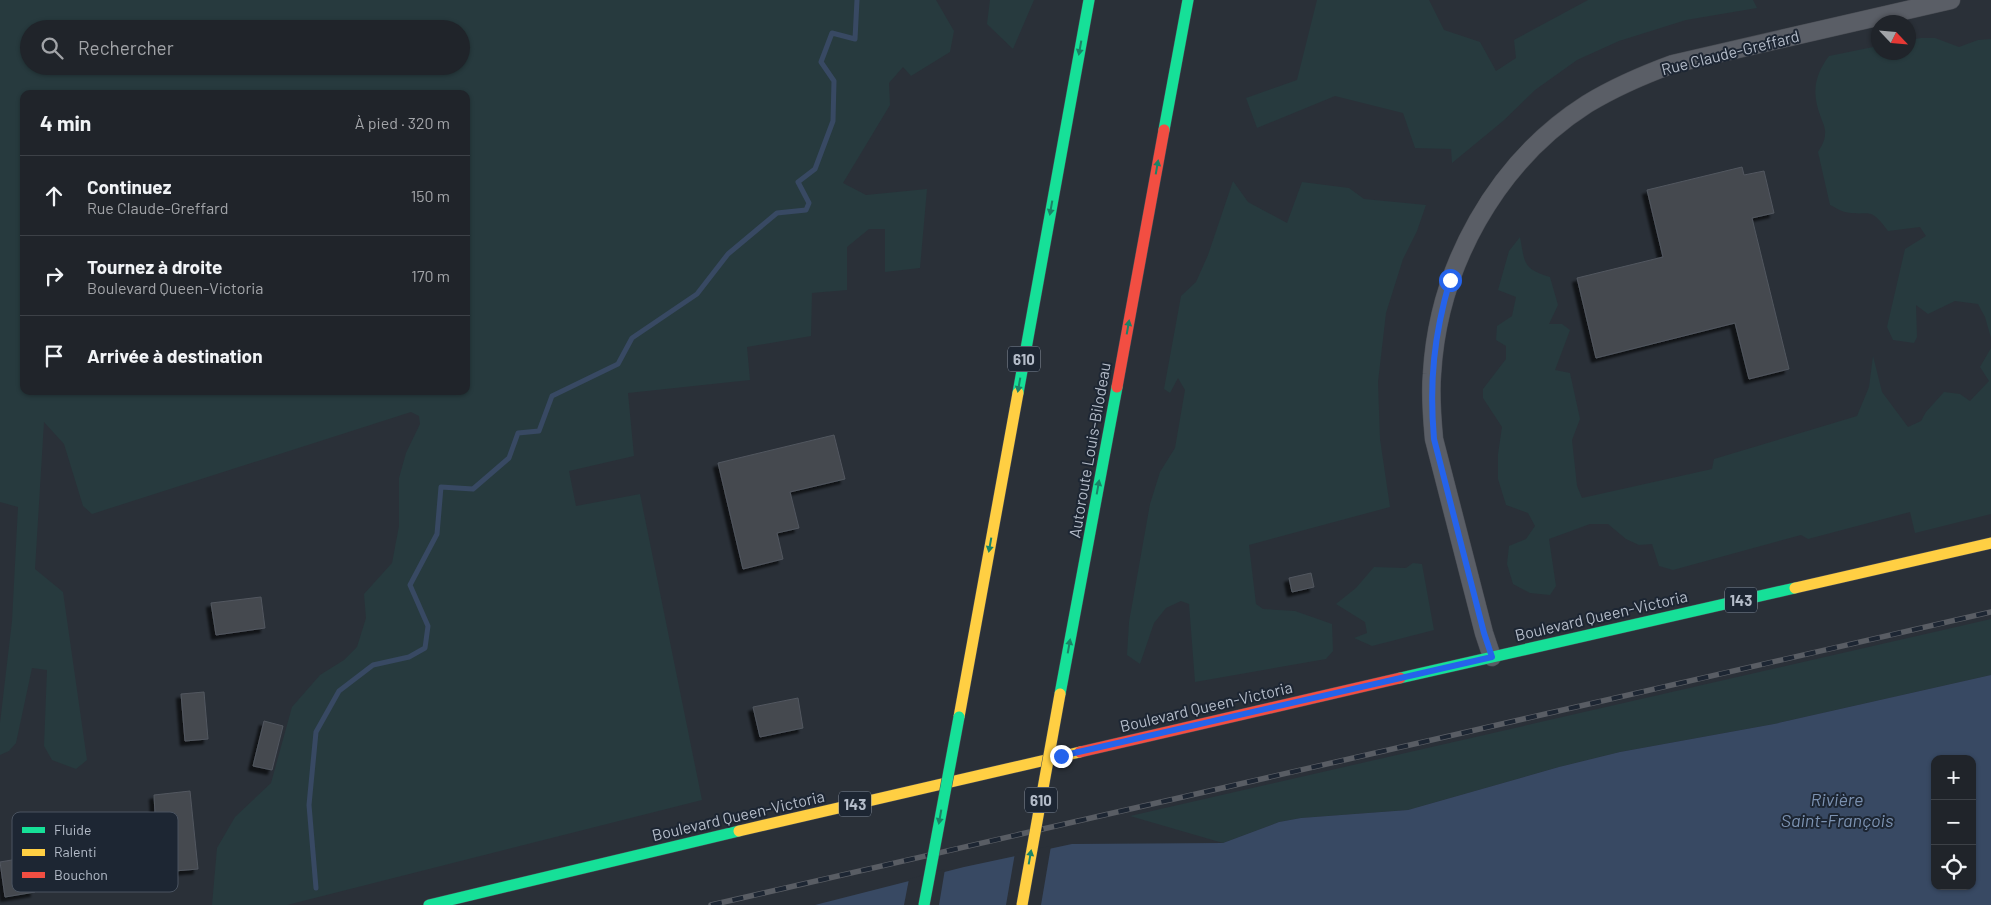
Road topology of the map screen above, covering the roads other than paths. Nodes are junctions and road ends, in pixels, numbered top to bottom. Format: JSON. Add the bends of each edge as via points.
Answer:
{"nodes":[{"id":1,"x":1089,"y":0,"type":"edge"},
{"id":2,"x":1188,"y":0,"type":"edge"},
{"id":3,"x":1951,"y":0,"type":"edge"},
{"id":4,"x":1991,"y":543,"type":"edge"},
{"id":5,"x":1492,"y":657,"type":"junction"},
{"id":6,"x":429,"y":905,"type":"edge"},
{"id":7,"x":924,"y":905,"type":"edge"},
{"id":8,"x":1022,"y":905,"type":"edge"}],
"edges":[{"from":1,"to":7,"type":"main road","number":"610","one_way":true,"bridge":true},
{"from":8,"to":2,"type":"main road","name":"Autoroute Louis-Bilodeau","number":"610","one_way":true,"bridge":true},
{"from":3,"to":5,"type":"street","name":"Rue Claude-Greffard","via":[[1673,64],[1643,75],[1593,101],[1560,124],[1536,145],[1494,194],[1462,250],[1450,280],[1436,335],[1432,375],[1434,439]]},
{"from":4,"to":5,"type":"main road","name":"Boulevard Queen-Victoria","number":"143"},
{"from":5,"to":6,"type":"main road","name":"Boulevard Queen-Victoria","number":"143"}]}
